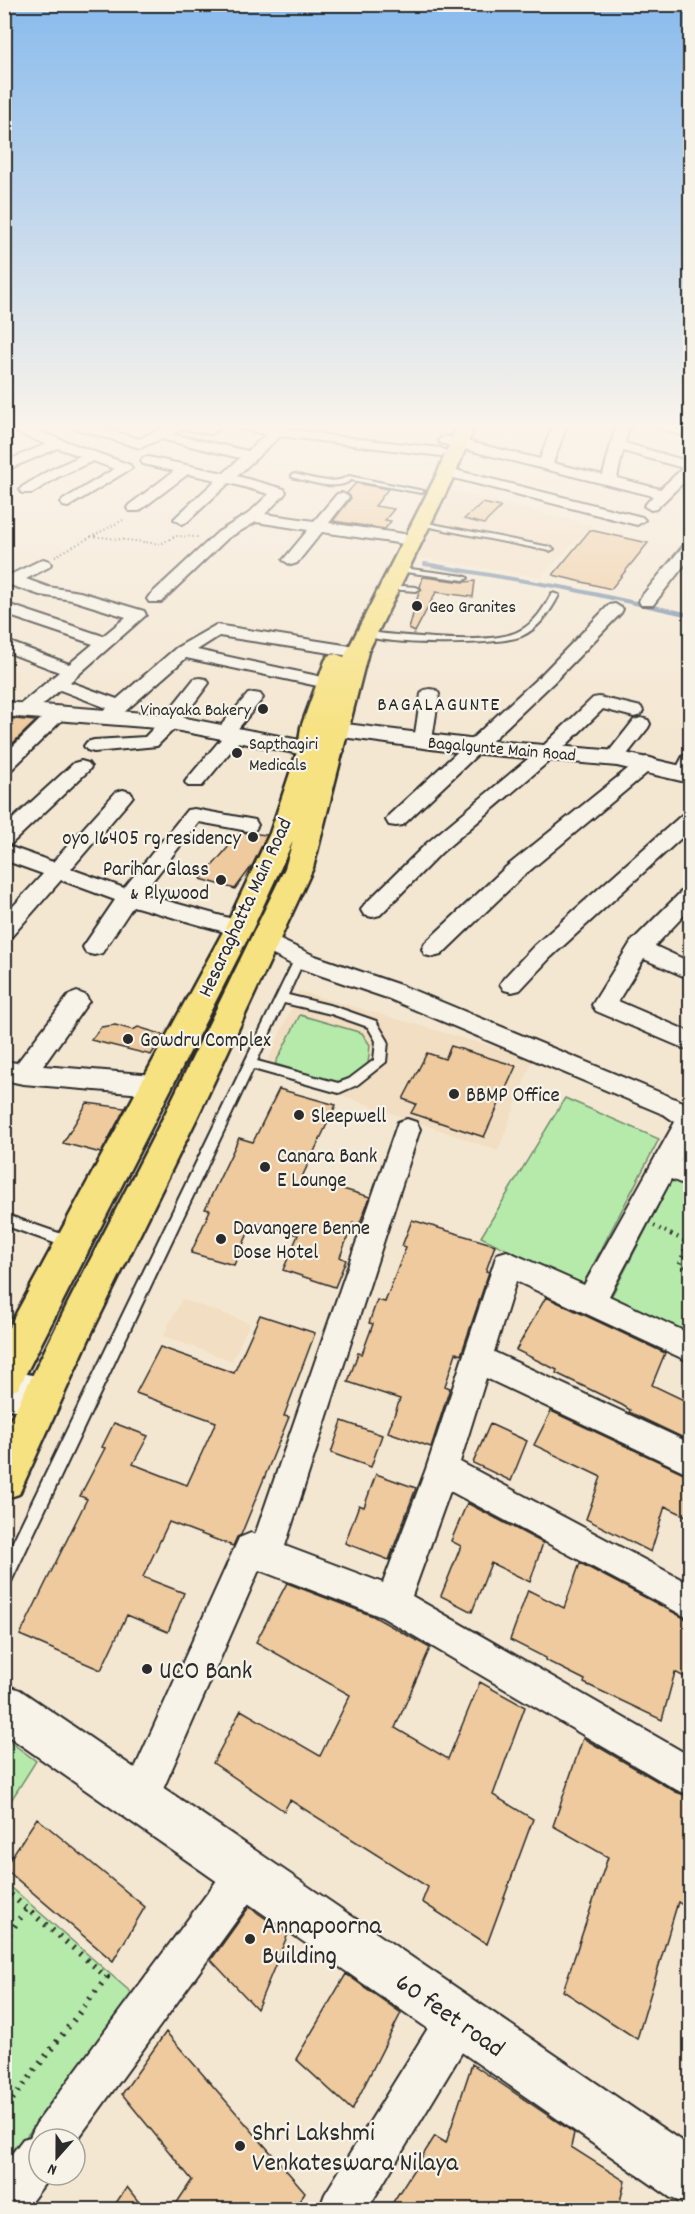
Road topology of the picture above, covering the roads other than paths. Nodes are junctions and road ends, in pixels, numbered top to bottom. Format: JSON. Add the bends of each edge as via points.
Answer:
{"nodes":[{"id":1,"x":236,"y":528,"type":"edge"},
{"id":2,"x":316,"y":528,"type":"edge"},
{"id":3,"x":335,"y":528,"type":"edge"},
{"id":4,"x":411,"y":528,"type":"edge"},
{"id":5,"x":413,"y":528,"type":"edge"},
{"id":6,"x":630,"y":528,"type":"edge"},
{"id":7,"x":410,"y":534,"type":"junction"},
{"id":8,"x":625,"y":535,"type":"dead end"},
{"id":9,"x":690,"y":548,"type":"edge"},
{"id":10,"x":550,"y":549,"type":"dead end"},
{"id":11,"x":291,"y":560,"type":"dead end"},
{"id":12,"x":43,"y":564,"type":"road end"},
{"id":13,"x":9,"y":578,"type":"edge"},
{"id":14,"x":393,"y":578,"type":"junction"},
{"id":15,"x":464,"y":578,"type":"dead end"},
{"id":16,"x":416,"y":589,"type":"dead end"},
{"id":17,"x":555,"y":595,"type":"dead end"},
{"id":18,"x":155,"y":599,"type":"dead end"},
{"id":19,"x":647,"y":601,"type":"dead end"},
{"id":20,"x":4,"y":608,"type":"edge"},
{"id":21,"x":615,"y":609,"type":"dead end"},
{"id":22,"x":106,"y":643,"type":"junction"},
{"id":23,"x":4,"y":645,"type":"edge"},
{"id":24,"x":355,"y":645,"type":"junction"},
{"id":25,"x":182,"y":652,"type":"junction"},
{"id":26,"x":72,"y":671,"type":"junction"},
{"id":27,"x":57,"y":683,"type":"junction"},
{"id":28,"x":200,"y":683,"type":"dead end"},
{"id":29,"x":327,"y":683,"type":"junction"},
{"id":30,"x":430,"y":694,"type":"dead end"},
{"id":31,"x":254,"y":698,"type":"dead end"},
{"id":32,"x":14,"y":710,"type":"edge"},
{"id":33,"x":112,"y":712,"type":"junction"},
{"id":34,"x":57,"y":714,"type":"junction"},
{"id":35,"x":170,"y":723,"type":"junction"},
{"id":36,"x":228,"y":735,"type":"junction"},
{"id":37,"x":323,"y":739,"type":"junction"},
{"id":38,"x":423,"y":740,"type":"junction"},
{"id":39,"x":94,"y":746,"type":"dead end"},
{"id":40,"x":476,"y":746,"type":"junction"},
{"id":41,"x":548,"y":752,"type":"junction"},
{"id":42,"x":614,"y":758,"type":"junction"},
{"id":43,"x":647,"y":763,"type":"junction"},
{"id":44,"x":4,"y":766,"type":"edge"},
{"id":45,"x":81,"y":767,"type":"dead end"},
{"id":46,"x":688,"y":770,"type":"edge"},
{"id":47,"x":195,"y":782,"type":"dead end"},
{"id":48,"x":123,"y":796,"type":"dead end"},
{"id":49,"x":690,"y":819,"type":"edge"},
{"id":50,"x":396,"y":820,"type":"dead end"},
{"id":51,"x":248,"y":825,"type":"dead end"},
{"id":52,"x":4,"y":839,"type":"edge"},
{"id":53,"x":4,"y":852,"type":"edge"},
{"id":54,"x":58,"y":871,"type":"junction"},
{"id":55,"x":690,"y":896,"type":"edge"},
{"id":56,"x":128,"y":897,"type":"junction"},
{"id":57,"x":372,"y":910,"type":"dead end"},
{"id":58,"x":4,"y":931,"type":"edge"},
{"id":59,"x":251,"y":934,"type":"junction"},
{"id":60,"x":94,"y":946,"type":"dead end"},
{"id":61,"x":639,"y":948,"type":"junction"},
{"id":62,"x":432,"y":949,"type":"dead end"},
{"id":63,"x":300,"y":958,"type":"junction"},
{"id":64,"x":690,"y":971,"type":"edge"},
{"id":65,"x":512,"y":984,"type":"dead end"},
{"id":66,"x":280,"y":998,"type":"junction"},
{"id":67,"x":77,"y":1001,"type":"dead end"},
{"id":68,"x":688,"y":1041,"type":"dead end"},
{"id":69,"x":250,"y":1064,"type":"junction"},
{"id":70,"x":14,"y":1072,"type":"edge"},
{"id":71,"x":155,"y":1086,"type":"junction"},
{"id":72,"x":690,"y":1119,"type":"edge"},
{"id":73,"x":407,"y":1129,"type":"dead end"},
{"id":74,"x":665,"y":1164,"type":"junction"},
{"id":75,"x":690,"y":1176,"type":"edge"},
{"id":76,"x":4,"y":1219,"type":"edge"},
{"id":77,"x":73,"y":1244,"type":"junction"},
{"id":78,"x":591,"y":1302,"type":"junction"},
{"id":79,"x":690,"y":1348,"type":"edge"},
{"id":80,"x":477,"y":1359,"type":"junction"},
{"id":81,"x":4,"y":1376,"type":"edge"},
{"id":82,"x":4,"y":1389,"type":"edge"},
{"id":83,"x":43,"y":1395,"type":"junction"},
{"id":84,"x":690,"y":1459,"type":"edge"},
{"id":85,"x":442,"y":1469,"type":"junction"},
{"id":86,"x":4,"y":1479,"type":"edge"},
{"id":87,"x":265,"y":1555,"type":"junction"},
{"id":88,"x":4,"y":1578,"type":"edge"},
{"id":89,"x":690,"y":1602,"type":"edge"},
{"id":90,"x":392,"y":1604,"type":"junction"},
{"id":91,"x":4,"y":1706,"type":"edge"},
{"id":92,"x":690,"y":1777,"type":"edge"},
{"id":93,"x":140,"y":1799,"type":"junction"},
{"id":94,"x":246,"y":1874,"type":"junction"},
{"id":95,"x":458,"y":2019,"type":"junction"},
{"id":96,"x":60,"y":2127,"type":"edge"},
{"id":97,"x":27,"y":2171,"type":"edge"},
{"id":98,"x":690,"y":2179,"type":"edge"},
{"id":99,"x":4,"y":2202,"type":"edge"},
{"id":100,"x":351,"y":2205,"type":"edge"}],
"edges":[{"from":1,"to":18,"type":"street"},
{"from":2,"to":11,"type":"street"},
{"from":3,"to":7,"type":"street"},
{"from":4,"to":7,"type":"main road","name":"Hesaraghatta Main Road"},
{"from":5,"to":7,"type":"main road","name":"Hesaraghatta Main Road"},
{"from":6,"to":8,"type":"street"},
{"from":7,"to":10,"type":"lane"},
{"from":7,"to":14,"type":"main road","name":"Hesaraghatta Main Road"},
{"from":7,"to":24,"type":"main road","name":"Hesaraghatta Main Road"},
{"from":9,"to":19,"type":"street"},
{"from":12,"to":13,"type":"street"},
{"from":13,"to":22,"type":"street","via":[[46,592],[74,595],[138,615]]},
{"from":14,"to":15,"type":"lane"},
{"from":14,"to":16,"type":"lane"},
{"from":14,"to":24,"type":"main road","name":"Hesaraghatta Main Road"},
{"from":17,"to":24,"type":"lane","via":[[534,624],[506,639]]},
{"from":20,"to":22,"type":"street"},
{"from":21,"to":40,"type":"street"},
{"from":22,"to":26,"type":"street"},
{"from":23,"to":26,"type":"street"},
{"from":24,"to":25,"type":"street","via":[[216,630]]},
{"from":24,"to":29,"type":"main road","name":"Hesaraghatta Main Road"},
{"from":24,"to":37,"type":"main road","name":"Hesaraghatta Main Road"},
{"from":25,"to":29,"type":"street"},
{"from":25,"to":33,"type":"street"},
{"from":26,"to":27,"type":"street"},
{"from":27,"to":32,"type":"street"},
{"from":27,"to":33,"type":"street"},
{"from":28,"to":35,"type":"street"},
{"from":29,"to":37,"type":"main road","name":"Hesaraghatta Main Road"},
{"from":30,"to":38,"type":"street"},
{"from":31,"to":36,"type":"street"},
{"from":32,"to":34,"type":"street","name":"Bagalgunte Main Road"},
{"from":33,"to":34,"type":"street","name":"Bagalgunte Main Road"},
{"from":33,"to":35,"type":"street","name":"Bagalgunte Main Road"},
{"from":34,"to":44,"type":"street"},
{"from":35,"to":36,"type":"street","name":"Bagalgunte Main Road"},
{"from":35,"to":39,"type":"street","via":[[150,742]]},
{"from":36,"to":37,"type":"street","name":"Bagalgunte Main Road"},
{"from":36,"to":47,"type":"street"},
{"from":37,"to":38,"type":"street","name":"Bagalgunte Main Road"},
{"from":37,"to":59,"type":"main road","name":"Hesaraghatta Main Road","via":[[283,833]]},
{"from":38,"to":40,"type":"street","name":"Bagalgunte Main Road"},
{"from":40,"to":41,"type":"street","name":"Bagalgunte Main Road"},
{"from":40,"to":50,"type":"street"},
{"from":41,"to":42,"type":"street","name":"Bagalgunte Main Road"},
{"from":41,"to":42,"type":"street","via":[[599,702],[637,717]]},
{"from":41,"to":57,"type":"street","via":[[434,848]]},
{"from":42,"to":43,"type":"street","name":"Bagalgunte Main Road"},
{"from":43,"to":46,"type":"street","name":"Bagalgunte Main Road"},
{"from":43,"to":62,"type":"street","via":[[514,872]]},
{"from":45,"to":52,"type":"street"},
{"from":48,"to":54,"type":"street"},
{"from":49,"to":65,"type":"street","via":[[542,952]]},
{"from":51,"to":56,"type":"street","via":[[194,815]]},
{"from":53,"to":54,"type":"street"},
{"from":54,"to":56,"type":"street"},
{"from":54,"to":58,"type":"street"},
{"from":55,"to":61,"type":"street"},
{"from":56,"to":59,"type":"street"},
{"from":56,"to":60,"type":"street"},
{"from":59,"to":63,"type":"street"},
{"from":59,"to":71,"type":"main road","name":"Hesaraghatta Main Road"},
{"from":59,"to":83,"type":"main road","via":[[182,1114]]},
{"from":61,"to":64,"type":"street"},
{"from":61,"to":68,"type":"street","via":[[604,1005]]},
{"from":63,"to":66,"type":"lane"},
{"from":63,"to":72,"type":"street","via":[[396,992],[674,1108]]},
{"from":66,"to":69,"type":"lane"},
{"from":66,"to":69,"type":"lane","via":[[372,1024],[382,1041],[380,1062],[339,1088]]},
{"from":67,"to":70,"type":"street"},
{"from":69,"to":88,"type":"lane"},
{"from":70,"to":71,"type":"street"},
{"from":71,"to":77,"type":"main road","name":"Hesaraghatta Main Road"},
{"from":72,"to":74,"type":"street"},
{"from":73,"to":87,"type":"street"},
{"from":74,"to":75,"type":"street"},
{"from":74,"to":78,"type":"street"},
{"from":76,"to":77,"type":"lane"},
{"from":77,"to":81,"type":"main road","name":"Hesaraghatta Main Road"},
{"from":78,"to":79,"type":"street"},
{"from":78,"to":80,"type":"street","via":[[507,1263]]},
{"from":80,"to":84,"type":"street"},
{"from":80,"to":85,"type":"street"},
{"from":82,"to":83,"type":"main road"},
{"from":83,"to":86,"type":"main road"},
{"from":85,"to":89,"type":"street"},
{"from":85,"to":90,"type":"street"},
{"from":87,"to":90,"type":"street"},
{"from":87,"to":93,"type":"street","via":[[251,1550]]},
{"from":90,"to":92,"type":"street"},
{"from":91,"to":93,"type":"street","name":"60 feet road"},
{"from":93,"to":94,"type":"street","name":"60 feet road"},
{"from":94,"to":95,"type":"street","name":"60 feet road"},
{"from":94,"to":96,"type":"street"},
{"from":95,"to":98,"type":"street","name":"60 feet road"},
{"from":95,"to":100,"type":"street"},
{"from":97,"to":99,"type":"street"}]}
